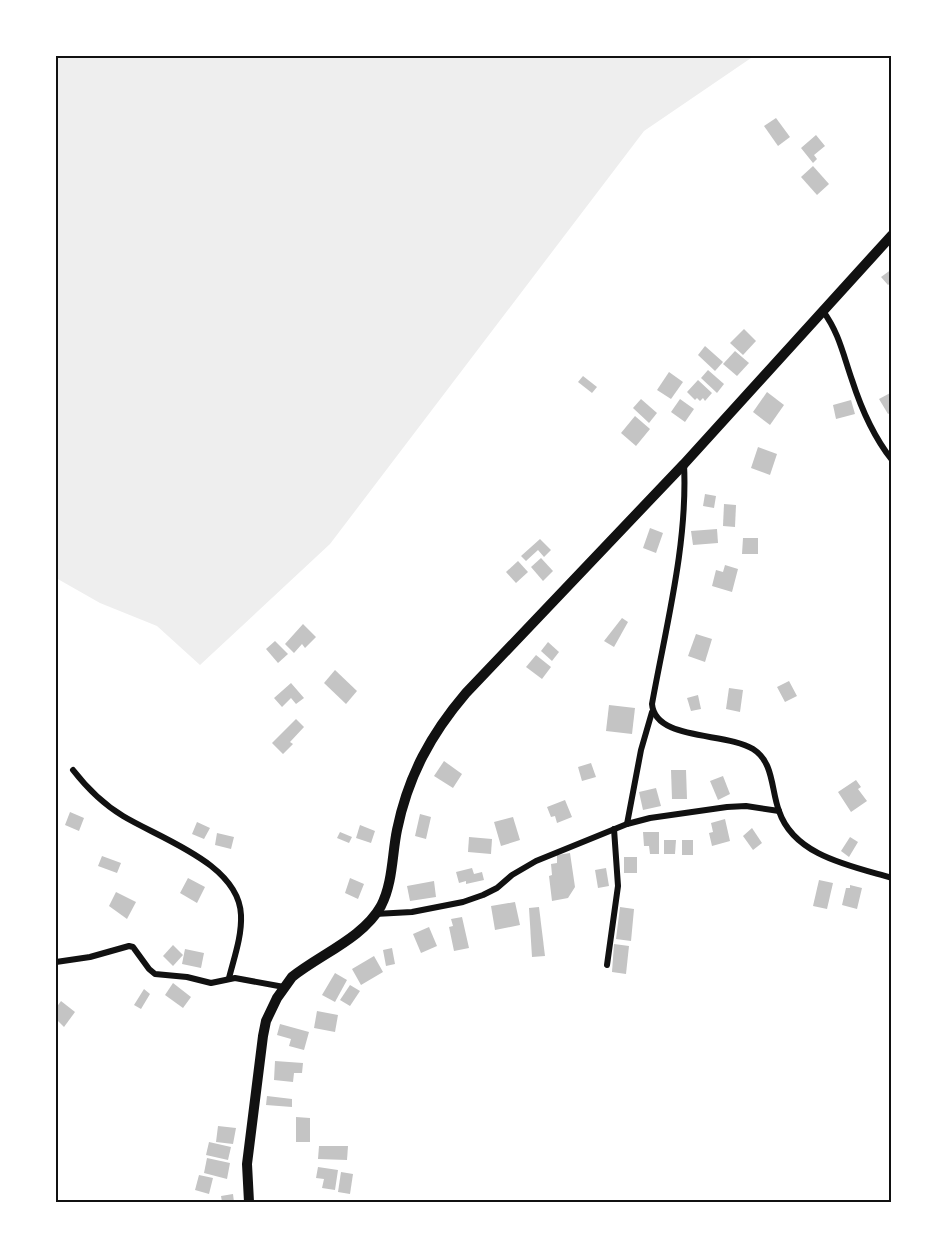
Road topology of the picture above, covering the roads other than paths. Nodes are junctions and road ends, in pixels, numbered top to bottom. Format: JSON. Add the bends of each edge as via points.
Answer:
{"nodes":[{"id":1,"x":891,"y":235,"type":"edge"},
{"id":2,"x":823,"y":310,"type":"junction"},
{"id":3,"x":891,"y":460,"type":"edge"},
{"id":4,"x":684,"y":464,"type":"junction"},
{"id":5,"x":652,"y":712,"type":"junction"},
{"id":6,"x":73,"y":770,"type":"dead end"},
{"id":7,"x":779,"y":811,"type":"junction"},
{"id":8,"x":627,"y":824,"type":"junction"},
{"id":9,"x":614,"y":829,"type":"junction"},
{"id":10,"x":891,"y":878,"type":"edge"},
{"id":11,"x":375,"y":914,"type":"junction"},
{"id":12,"x":56,"y":962,"type":"edge"},
{"id":13,"x":607,"y":964,"type":"dead end"},
{"id":14,"x":229,"y":978,"type":"junction"},
{"id":15,"x":284,"y":987,"type":"junction"},
{"id":16,"x":249,"y":1203,"type":"edge"}],
"edges":[{"from":1,"to":2,"type":"main road"},
{"from":2,"to":3,"type":"street","via":[[840,338],[862,410]]},
{"from":2,"to":4,"type":"main road"},
{"from":4,"to":5,"type":"street","via":[[686,488],[679,551]]},
{"from":4,"to":11,"type":"main road","via":[[466,693],[436,730],[408,786],[387,889]]},
{"from":5,"to":7,"type":"street","via":[[663,725],[735,740],[755,750],[765,761]]},
{"from":5,"to":8,"type":"street"},
{"from":6,"to":14,"type":"street","via":[[92,792],[122,815],[187,851],[228,880],[241,914]]},
{"from":7,"to":8,"type":"street","via":[[728,807]]},
{"from":7,"to":10,"type":"street","via":[[794,835],[815,852]]},
{"from":8,"to":9,"type":"street"},
{"from":9,"to":11,"type":"street","via":[[536,861],[483,895],[412,912]]},
{"from":9,"to":13,"type":"street","via":[[618,886]]},
{"from":11,"to":15,"type":"main road"},
{"from":12,"to":14,"type":"street","via":[[129,945],[155,975],[210,983]]},
{"from":14,"to":15,"type":"street"},
{"from":15,"to":16,"type":"main road","via":[[271,1009],[263,1036],[246,1164]]}]}
